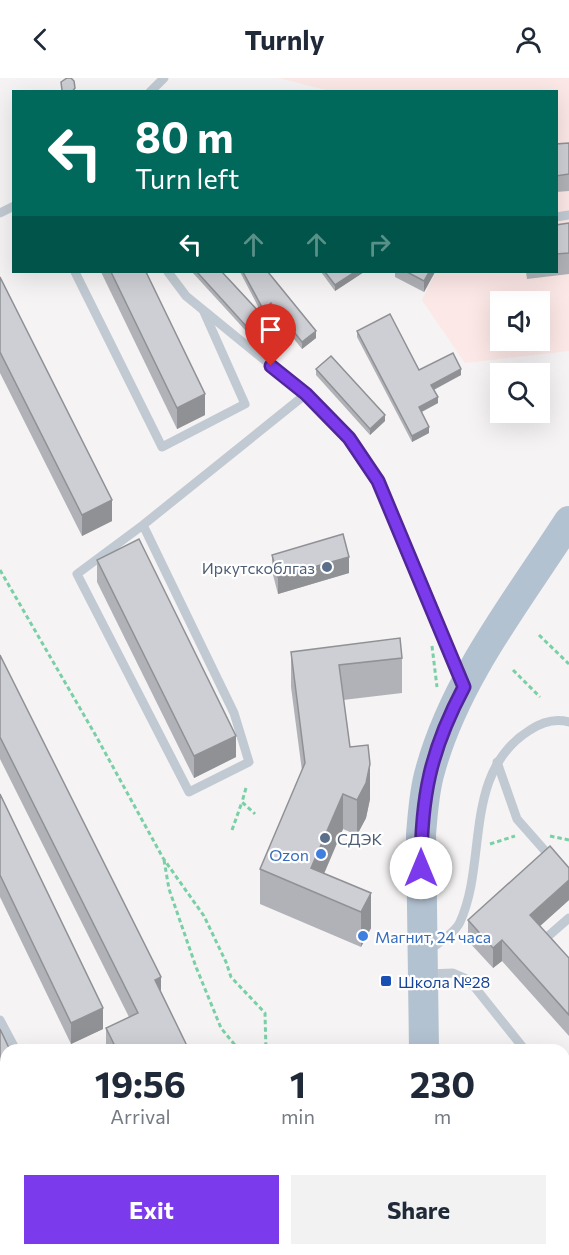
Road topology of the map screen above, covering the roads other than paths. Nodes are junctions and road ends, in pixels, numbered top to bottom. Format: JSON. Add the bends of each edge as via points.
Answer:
{"nodes":[{"id":1,"x":164,"y":78,"type":"edge"},
{"id":2,"x":151,"y":90,"type":"edge"},
{"id":3,"x":75,"y":273,"type":"edge"},
{"id":4,"x":169,"y":273,"type":"edge"},
{"id":5,"x":203,"y":310,"type":"junction"},
{"id":6,"x":306,"y":394,"type":"junction"},
{"id":7,"x":569,"y":521,"type":"edge"},
{"id":8,"x":143,"y":525,"type":"junction"},
{"id":9,"x":450,"y":689,"type":"junction"},
{"id":10,"x":569,"y":722,"type":"edge"},
{"id":11,"x":497,"y":762,"type":"junction"},
{"id":12,"x":569,"y":878,"type":"edge"},
{"id":13,"x":569,"y":918,"type":"edge"},
{"id":14,"x":561,"y":955,"type":"edge"},
{"id":15,"x":422,"y":966,"type":"junction"},
{"id":16,"x":0,"y":1020,"type":"edge"},
{"id":17,"x":13,"y":1044,"type":"edge"},
{"id":18,"x":424,"y":1044,"type":"edge"},
{"id":19,"x":520,"y":1044,"type":"edge"}],
"edges":[{"from":1,"to":2,"type":"lane"},
{"from":3,"to":5,"type":"lane","via":[[162,447],[246,404]]},
{"from":4,"to":5,"type":"lane"},
{"from":5,"to":6,"type":"lane"},
{"from":6,"to":8,"type":"lane"},
{"from":6,"to":9,"type":"lane","via":[[349,438],[378,481]]},
{"from":7,"to":9,"type":"main road","via":[[495,634]]},
{"from":8,"to":8,"type":"lane","via":[[77,574],[189,792],[249,762],[234,713]]},
{"from":9,"to":15,"type":"main road","via":[[451,711],[429,772],[424,799]]},
{"from":10,"to":11,"type":"lane","via":[[542,723],[521,736]]},
{"from":11,"to":12,"type":"lane","via":[[518,819]]},
{"from":11,"to":15,"type":"lane","via":[[480,815],[468,902],[459,925]]},
{"from":13,"to":14,"type":"lane","via":[[546,938]]},
{"from":15,"to":18,"type":"main road"},
{"from":15,"to":19,"type":"lane","via":[[469,980]]},
{"from":16,"to":17,"type":"lane"}]}
